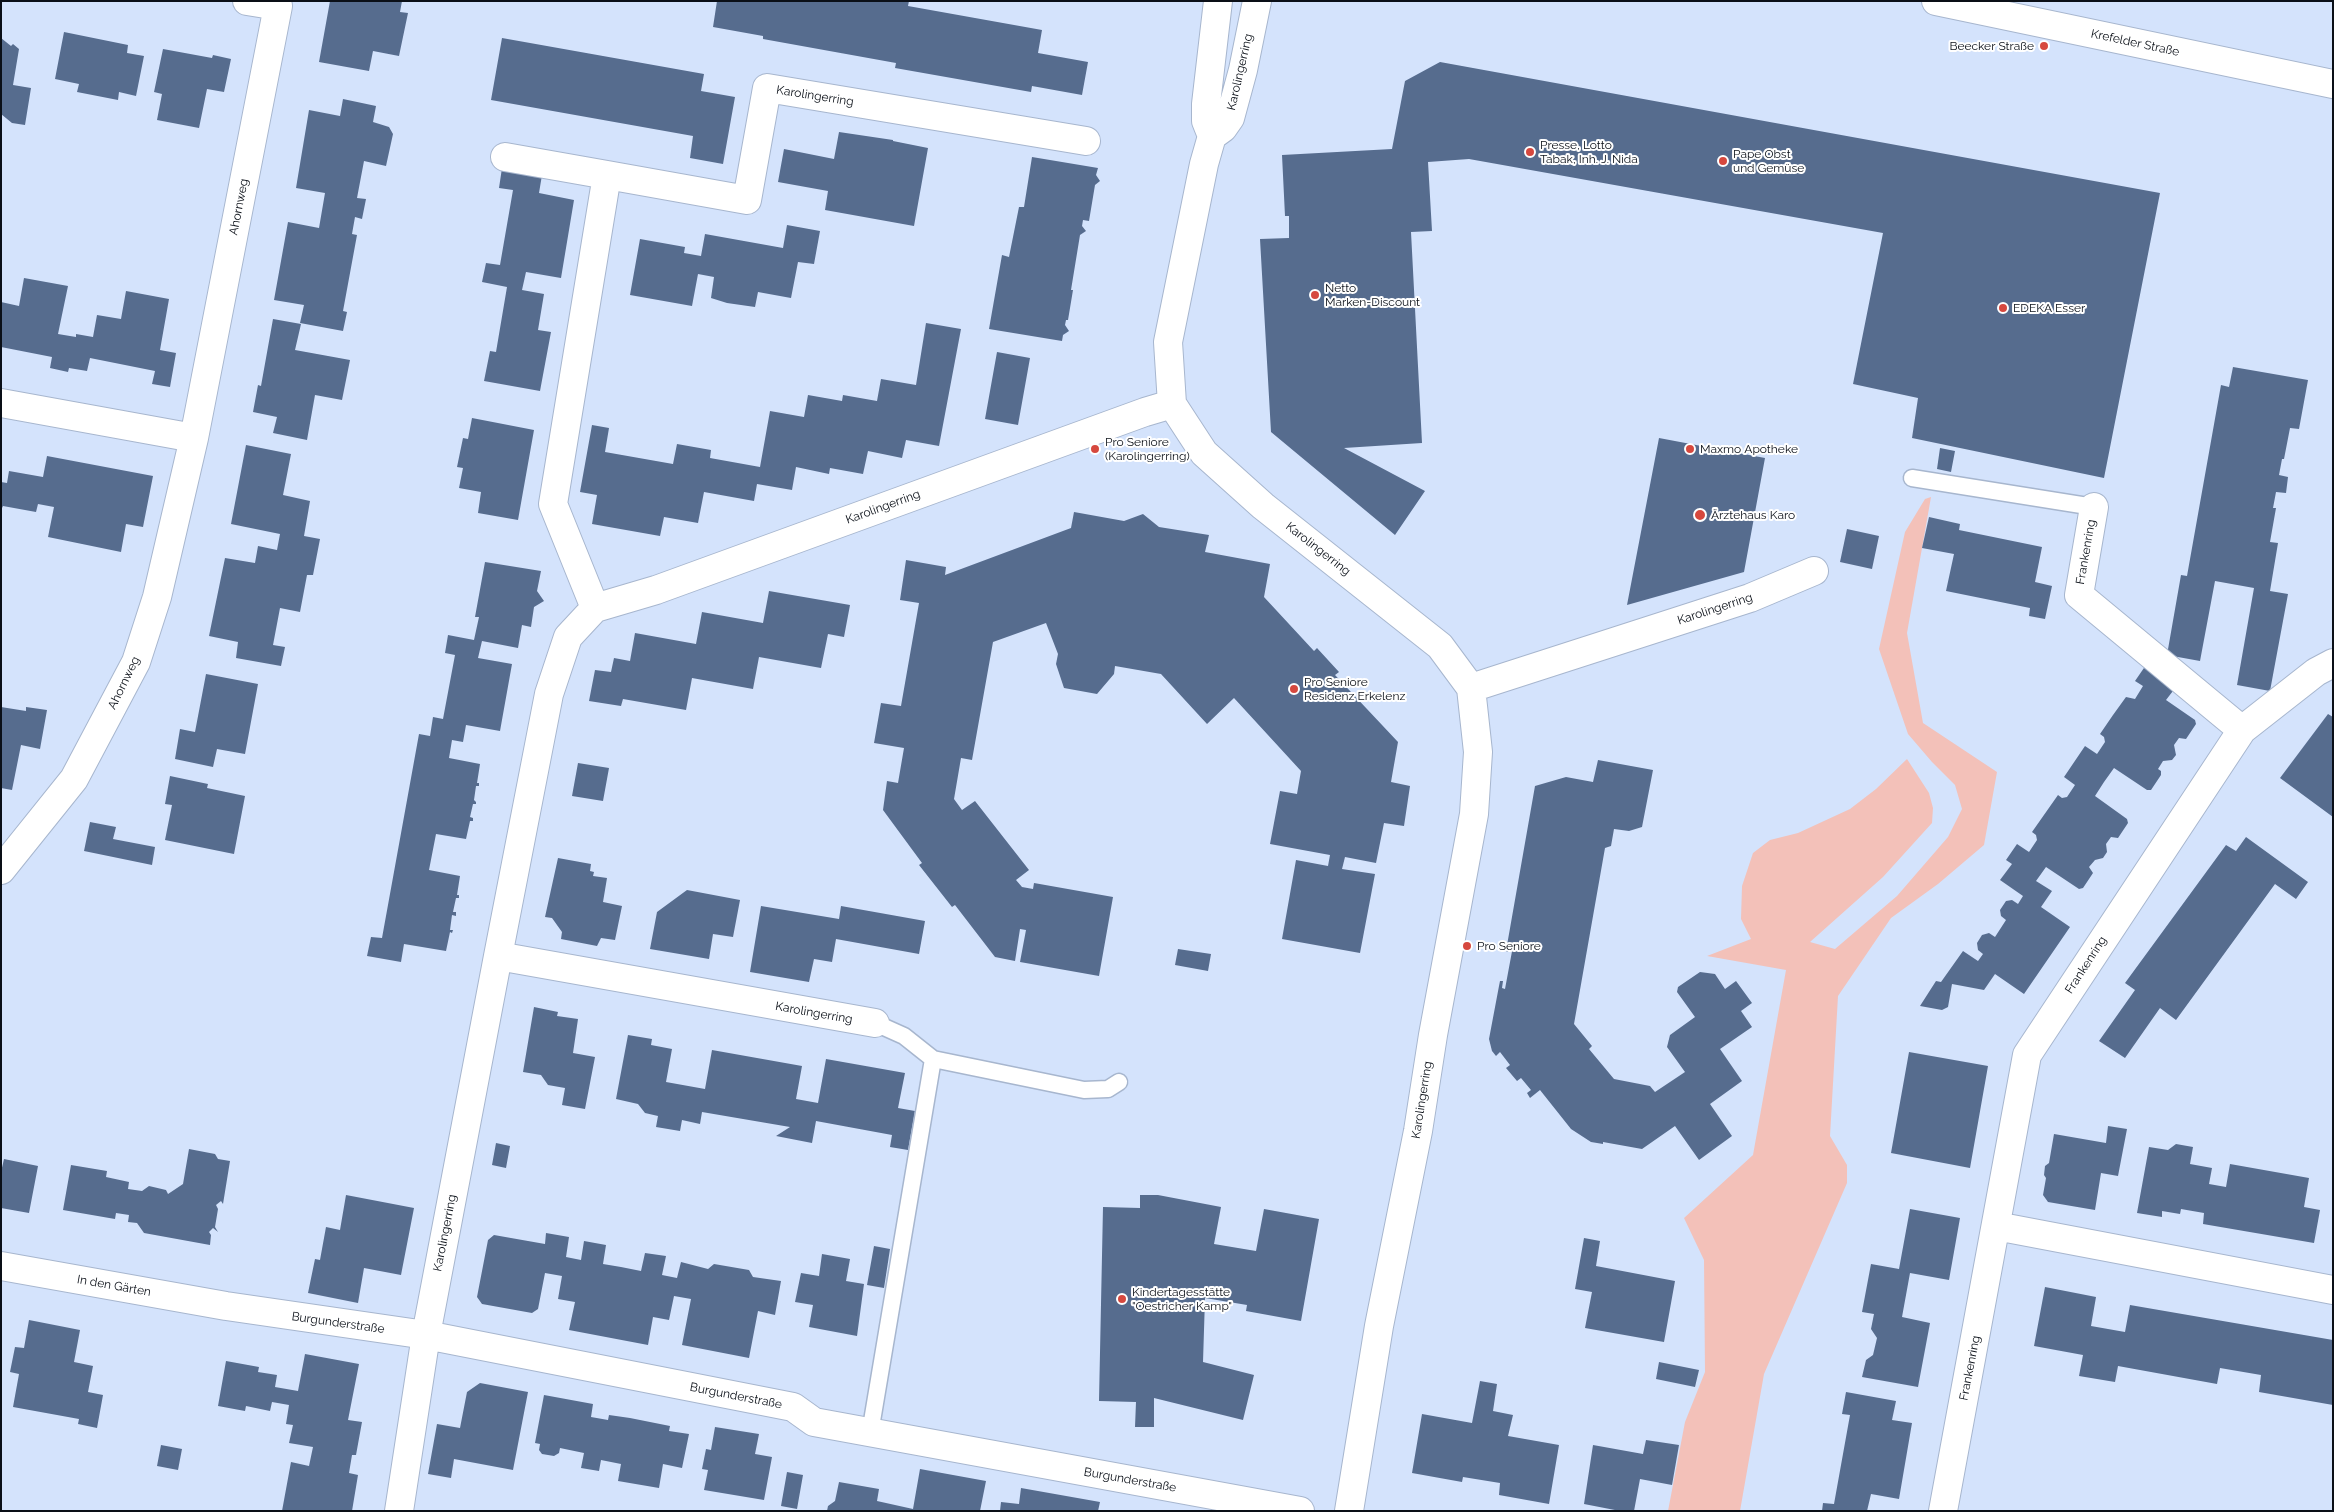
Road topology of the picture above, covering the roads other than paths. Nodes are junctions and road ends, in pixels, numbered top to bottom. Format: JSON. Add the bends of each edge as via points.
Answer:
{"nodes":[{"id":1,"x":247,"y":1,"type":"edge"},
{"id":2,"x":1218,"y":1,"type":"edge"},
{"id":3,"x":1257,"y":1,"type":"edge"},
{"id":4,"x":1936,"y":1,"type":"edge"},
{"id":5,"x":2333,"y":84,"type":"edge"},
{"id":6,"x":1212,"y":136,"type":"junction"},
{"id":7,"x":1086,"y":141,"type":"dead end"},
{"id":8,"x":505,"y":157,"type":"dead end"},
{"id":9,"x":607,"y":175,"type":"junction"},
{"id":10,"x":1,"y":403,"type":"edge"},
{"id":11,"x":1172,"y":404,"type":"junction"},
{"id":12,"x":194,"y":438,"type":"junction"},
{"id":13,"x":1912,"y":478,"type":"dead end"},
{"id":14,"x":2094,"y":507,"type":"joint"},
{"id":15,"x":1814,"y":571,"type":"dead end"},
{"id":16,"x":595,"y":608,"type":"junction"},
{"id":17,"x":2333,"y":663,"type":"edge"},
{"id":18,"x":1471,"y":688,"type":"junction"},
{"id":19,"x":2242,"y":730,"type":"junction"},
{"id":20,"x":1,"y":870,"type":"edge"},
{"id":21,"x":498,"y":956,"type":"junction"},
{"id":22,"x":874,"y":1023,"type":"joint"},
{"id":23,"x":933,"y":1059,"type":"junction"},
{"id":24,"x":1119,"y":1082,"type":"dead end"},
{"id":25,"x":1996,"y":1226,"type":"junction"},
{"id":26,"x":1,"y":1266,"type":"edge"},
{"id":27,"x":2333,"y":1290,"type":"edge"},
{"id":28,"x":226,"y":1306,"type":"joint"},
{"id":29,"x":426,"y":1336,"type":"junction"},
{"id":30,"x":870,"y":1433,"type":"junction"},
{"id":31,"x":399,"y":1511,"type":"edge"},
{"id":32,"x":1300,"y":1511,"type":"edge"},
{"id":33,"x":1349,"y":1511,"type":"edge"},
{"id":34,"x":1943,"y":1511,"type":"edge"}],
"edges":[{"from":1,"to":12,"type":"street","name":"Ahornweg","via":[[278,6]]},
{"from":2,"to":6,"type":"street","name":"Karolingerring","via":[[1206,104],[1206,122]]},
{"from":3,"to":6,"type":"street","name":"Karolingerring","via":[[1230,118]]},
{"from":4,"to":5,"type":"street","name":"Krefelder Straße"},
{"from":6,"to":11,"type":"street","name":"Karolingerring","via":[[1168,342]]},
{"from":7,"to":9,"type":"street","name":"Karolingerring","via":[[767,88],[746,200]]},
{"from":8,"to":9,"type":"street","name":"Karolingerring"},
{"from":9,"to":16,"type":"street","via":[[553,504]]},
{"from":10,"to":12,"type":"street"},
{"from":11,"to":16,"type":"street","name":"Karolingerring","via":[[656,590]]},
{"from":11,"to":18,"type":"street","name":"Karolingerring","via":[[1204,454],[1263,506],[1440,646]]},
{"from":12,"to":20,"type":"street","name":"Ahornweg","via":[[157,597],[136,662],[74,779]]},
{"from":13,"to":14,"type":"lane"},
{"from":14,"to":19,"type":"street","name":"Frankenring","via":[[2079,595]]},
{"from":15,"to":18,"type":"street","name":"Karolingerring","via":[[1750,598]]},
{"from":16,"to":21,"type":"street","name":"Karolingerring","via":[[568,637],[549,694]]},
{"from":17,"to":19,"type":"street","name":"Frankenring","via":[[2316,672]]},
{"from":18,"to":33,"type":"street","name":"Karolingerring","via":[[1478,752],[1474,814],[1418,1131],[1379,1326]]},
{"from":19,"to":25,"type":"street","name":"Frankenring","via":[[2027,1055]]},
{"from":21,"to":22,"type":"street","name":"Karolingerring"},
{"from":21,"to":29,"type":"street","name":"Karolingerring"},
{"from":22,"to":23,"type":"lane","name":"Karolingerring","via":[[904,1036]]},
{"from":23,"to":24,"type":"lane","name":"Karolingerring","via":[[1084,1090],[1108,1089]]},
{"from":23,"to":30,"type":"lane"},
{"from":25,"to":27,"type":"street"},
{"from":25,"to":34,"type":"street","name":"Frankenring"},
{"from":26,"to":28,"type":"street","name":"In den Gärten"},
{"from":28,"to":29,"type":"street","name":"Burgunderstraße"},
{"from":29,"to":30,"type":"street","name":"Burgunderstraße","via":[[793,1407],[814,1422]]},
{"from":29,"to":31,"type":"street","name":"Karolingerring"},
{"from":30,"to":32,"type":"street","name":"Burgunderstraße"}]}
